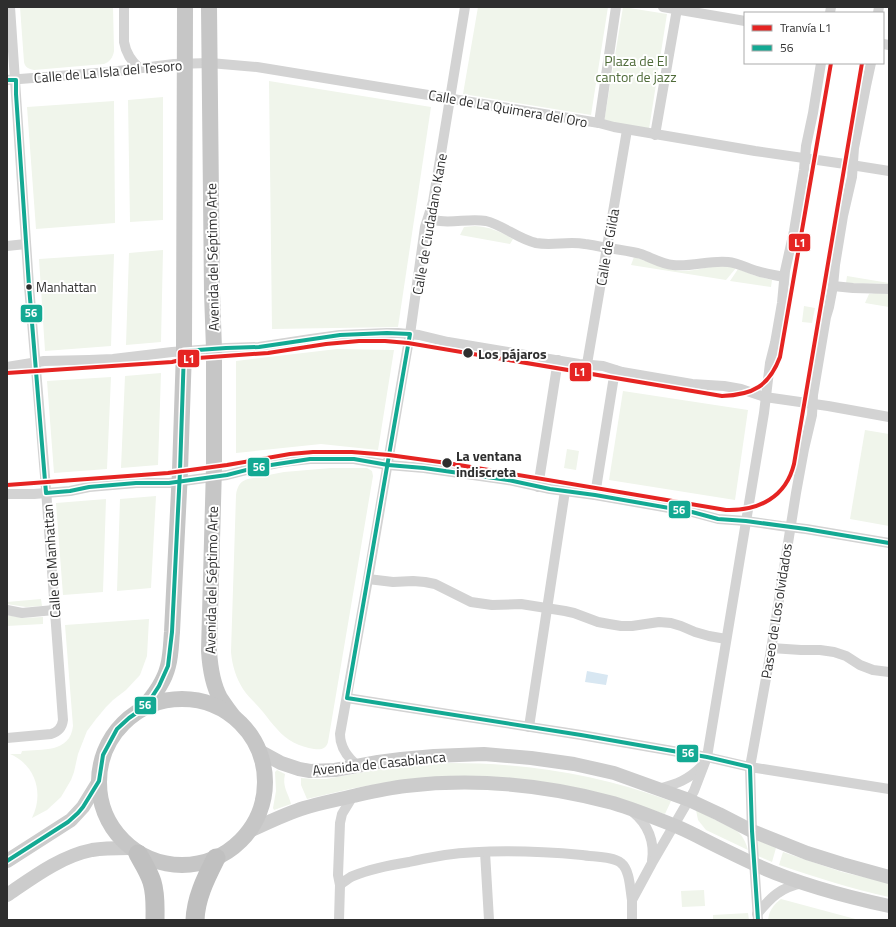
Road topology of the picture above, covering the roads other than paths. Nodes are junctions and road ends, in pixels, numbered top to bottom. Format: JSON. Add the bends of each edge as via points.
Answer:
{"nodes":[{"id":1,"x":10,"y":7,"type":"edge"},
{"id":2,"x":124,"y":7,"type":"edge"},
{"id":3,"x":185,"y":7,"type":"edge"},
{"id":4,"x":209,"y":7,"type":"edge"},
{"id":5,"x":465,"y":7,"type":"edge"},
{"id":6,"x":616,"y":7,"type":"edge"},
{"id":7,"x":663,"y":7,"type":"edge"},
{"id":8,"x":677,"y":9,"type":"junction"},
{"id":9,"x":744,"y":21,"type":"edge"},
{"id":10,"x":185,"y":63,"type":"junction"},
{"id":11,"x":210,"y":64,"type":"junction"},
{"id":12,"x":821,"y":64,"type":"edge"},
{"id":13,"x":871,"y":64,"type":"edge"},
{"id":14,"x":139,"y":68,"type":"junction"},
{"id":15,"x":11,"y":80,"type":"edge"},
{"id":16,"x":450,"y":98,"type":"junction"},
{"id":17,"x":599,"y":123,"type":"junction"},
{"id":18,"x":627,"y":130,"type":"junction"},
{"id":19,"x":655,"y":135,"type":"junction"},
{"id":20,"x":804,"y":158,"type":"junction"},
{"id":21,"x":853,"y":165,"type":"junction"},
{"id":22,"x":889,"y":171,"type":"edge"},
{"id":23,"x":429,"y":217,"type":"junction"},
{"id":24,"x":26,"y":244,"type":"junction"},
{"id":25,"x":7,"y":246,"type":"edge"},
{"id":26,"x":607,"y":248,"type":"junction"},
{"id":27,"x":784,"y":277,"type":"junction"},
{"id":28,"x":833,"y":286,"type":"junction"},
{"id":29,"x":889,"y":289,"type":"edge"},
{"id":30,"x":410,"y":334,"type":"junction"},
{"id":31,"x":214,"y":349,"type":"junction"},
{"id":32,"x":184,"y":351,"type":"junction"},
{"id":33,"x":558,"y":360,"type":"junction"},
{"id":34,"x":36,"y":362,"type":"junction"},
{"id":35,"x":587,"y":364,"type":"junction"},
{"id":36,"x":7,"y":366,"type":"edge"},
{"id":37,"x":615,"y":370,"type":"junction"},
{"id":38,"x":766,"y":397,"type":"junction"},
{"id":39,"x":812,"y":404,"type":"junction"},
{"id":40,"x":889,"y":417,"type":"edge"},
{"id":41,"x":388,"y":465,"type":"junction"},
{"id":42,"x":214,"y":477,"type":"junction"},
{"id":43,"x":180,"y":482,"type":"junction"},
{"id":44,"x":538,"y":487,"type":"junction"},
{"id":45,"x":565,"y":491,"type":"junction"},
{"id":46,"x":46,"y":493,"type":"junction"},
{"id":47,"x":7,"y":494,"type":"edge"},
{"id":48,"x":595,"y":495,"type":"junction"},
{"id":49,"x":746,"y":521,"type":"junction"},
{"id":50,"x":790,"y":528,"type":"junction"},
{"id":51,"x":889,"y":543,"type":"edge"},
{"id":52,"x":368,"y":579,"type":"junction"},
{"id":53,"x":547,"y":608,"type":"junction"},
{"id":54,"x":7,"y":610,"type":"edge"},
{"id":55,"x":54,"y":610,"type":"junction"},
{"id":56,"x":726,"y":639,"type":"junction"},
{"id":57,"x":771,"y":648,"type":"junction"},
{"id":58,"x":889,"y":672,"type":"edge"},
{"id":59,"x":347,"y":698,"type":"junction"},
{"id":60,"x":142,"y":709,"type":"junction"},
{"id":61,"x":232,"y":716,"type":"junction"},
{"id":62,"x":529,"y":727,"type":"junction"},
{"id":63,"x":7,"y":738,"type":"edge"},
{"id":64,"x":259,"y":751,"type":"junction"},
{"id":65,"x":706,"y":760,"type":"junction"},
{"id":66,"x":358,"y":766,"type":"junction"},
{"id":67,"x":750,"y":767,"type":"junction"},
{"id":68,"x":99,"y":781,"type":"junction"},
{"id":69,"x":658,"y":789,"type":"junction"},
{"id":70,"x":889,"y":790,"type":"edge"},
{"id":71,"x":353,"y":796,"type":"junction"},
{"id":72,"x":688,"y":800,"type":"junction"},
{"id":73,"x":630,"y":809,"type":"junction"},
{"id":74,"x":674,"y":825,"type":"junction"},
{"id":75,"x":752,"y":830,"type":"junction"},
{"id":76,"x":248,"y":831,"type":"junction"},
{"id":77,"x":133,"y":851,"type":"junction"},
{"id":78,"x":485,"y":852,"type":"junction"},
{"id":79,"x":216,"y":858,"type":"junction"},
{"id":80,"x":7,"y":861,"type":"edge"},
{"id":81,"x":652,"y":863,"type":"junction"},
{"id":82,"x":754,"y":864,"type":"junction"},
{"id":83,"x":889,"y":876,"type":"edge"},
{"id":84,"x":803,"y":883,"type":"junction"},
{"id":85,"x":340,"y":885,"type":"junction"},
{"id":86,"x":7,"y":895,"type":"edge"},
{"id":87,"x":632,"y":900,"type":"junction"},
{"id":88,"x":889,"y":906,"type":"edge"},
{"id":89,"x":758,"y":917,"type":"edge"},
{"id":90,"x":155,"y":920,"type":"edge"},
{"id":91,"x":194,"y":920,"type":"edge"},
{"id":92,"x":339,"y":920,"type":"edge"},
{"id":93,"x":489,"y":920,"type":"edge"},
{"id":94,"x":632,"y":920,"type":"edge"}],
"edges":[{"from":1,"to":15,"type":"street","name":"Calle de Manhattan"},
{"from":2,"to":14,"type":"street","via":[[125,47],[129,57]]},
{"from":3,"to":10,"type":"main road","name":"Avenida del Séptimo Arte"},
{"from":4,"to":11,"type":"main road","name":"Avenida del Séptimo Arte"},
{"from":5,"to":16,"type":"street","name":"Calle de Ciudadano Kane"},
{"from":6,"to":17,"type":"street"},
{"from":7,"to":8,"type":"street"},
{"from":8,"to":9,"type":"street"},
{"from":8,"to":19,"type":"street"},
{"from":10,"to":11,"type":"street","name":"Calle de La Isla del Tesoro"},
{"from":10,"to":14,"type":"street","name":"Calle de La Isla del Tesoro"},
{"from":10,"to":32,"type":"main road","name":"Avenida del Séptimo Arte"},
{"from":11,"to":16,"type":"street","name":"Calle de La Quimera del Oro","via":[[265,68]]},
{"from":11,"to":31,"type":"main road","name":"Avenida del Séptimo Arte"},
{"from":12,"to":20,"type":"street"},
{"from":13,"to":21,"type":"street","name":"Paseo de Los olvidados"},
{"from":14,"to":15,"type":"street","name":"Calle de La Isla del Tesoro"},
{"from":15,"to":24,"type":"street","name":"Calle de Manhattan","via":[[16,94]]},
{"from":16,"to":17,"type":"street","name":"Calle de La Quimera del Oro"},
{"from":16,"to":23,"type":"street","name":"Calle de Ciudadano Kane"},
{"from":17,"to":18,"type":"street","name":"Calle de La Quimera del Oro"},
{"from":18,"to":19,"type":"street","name":"Calle de La Quimera del Oro"},
{"from":18,"to":26,"type":"street","name":"Calle de Gilda"},
{"from":19,"to":20,"type":"street","name":"Calle de La Quimera del Oro"},
{"from":20,"to":21,"type":"street"},
{"from":20,"to":27,"type":"street","via":[[794,231]]},
{"from":21,"to":22,"type":"street"},
{"from":21,"to":28,"type":"street","name":"Paseo de Los olvidados"},
{"from":23,"to":26,"type":"street","via":[[447,222],[486,221],[536,243],[583,243]]},
{"from":23,"to":30,"type":"street","name":"Calle de Ciudadano Kane","via":[[425,227]]},
{"from":24,"to":25,"type":"street"},
{"from":24,"to":34,"type":"street","name":"Calle de Manhattan"},
{"from":26,"to":27,"type":"street","via":[[634,252],[673,265],[728,262]]},
{"from":26,"to":35,"type":"street","name":"Calle de Gilda"},
{"from":27,"to":38,"type":"street"},
{"from":28,"to":29,"type":"street"},
{"from":28,"to":39,"type":"street","name":"Paseo de Los olvidados"},
{"from":30,"to":31,"type":"street","via":[[340,336],[259,347]]},
{"from":30,"to":33,"type":"street"},
{"from":30,"to":41,"type":"street","name":"Calle de Ciudadano Kane"},
{"from":31,"to":32,"type":"street"},
{"from":31,"to":42,"type":"main road","name":"Avenida del Séptimo Arte"},
{"from":32,"to":34,"type":"street","via":[[101,360]]},
{"from":32,"to":43,"type":"main road","name":"Avenida del Séptimo Arte"},
{"from":33,"to":35,"type":"street"},
{"from":33,"to":44,"type":"street"},
{"from":34,"to":36,"type":"street"},
{"from":34,"to":46,"type":"street","name":"Calle de Manhattan"},
{"from":35,"to":37,"type":"street"},
{"from":37,"to":38,"type":"street","via":[[692,384],[724,386]]},
{"from":37,"to":48,"type":"street"},
{"from":38,"to":39,"type":"street"},
{"from":38,"to":49,"type":"street"},
{"from":39,"to":40,"type":"street"},
{"from":39,"to":50,"type":"street","name":"Paseo de Los olvidados"},
{"from":41,"to":42,"type":"street","via":[[354,459],[310,459]]},
{"from":41,"to":44,"type":"street","via":[[508,480]]},
{"from":41,"to":52,"type":"street","name":"Calle de Ciudadano Kane"},
{"from":42,"to":43,"type":"street"},
{"from":42,"to":61,"type":"main road","name":"Avenida del Séptimo Arte","via":[[209,651],[216,689]]},
{"from":43,"to":46,"type":"street","via":[[113,485]]},
{"from":43,"to":60,"type":"main road","name":"Avenida del Séptimo Arte","via":[[168,666],[160,686]]},
{"from":44,"to":45,"type":"street"},
{"from":45,"to":48,"type":"street"},
{"from":45,"to":53,"type":"street"},
{"from":46,"to":47,"type":"street"},
{"from":46,"to":55,"type":"street","name":"Calle de Manhattan"},
{"from":48,"to":49,"type":"street"},
{"from":49,"to":50,"type":"street"},
{"from":49,"to":56,"type":"street"},
{"from":50,"to":51,"type":"street"},
{"from":50,"to":57,"type":"street","name":"Paseo de Los olvidados"},
{"from":52,"to":53,"type":"street","via":[[393,582],[413,580],[435,584],[460,598],[481,604],[521,604]]},
{"from":52,"to":59,"type":"street","name":"Calle de Ciudadano Kane"},
{"from":53,"to":56,"type":"street","via":[[621,626],[671,623]]},
{"from":53,"to":62,"type":"street"},
{"from":54,"to":55,"type":"street","via":[[22,613]]},
{"from":55,"to":63,"type":"street","name":"Calle de Manhattan","via":[[63,720],[61,728],[47,735]]},
{"from":56,"to":65,"type":"street"},
{"from":57,"to":58,"type":"street","via":[[834,652],[873,670]]},
{"from":57,"to":67,"type":"street","name":"Paseo de Los olvidados"},
{"from":59,"to":62,"type":"street"},
{"from":59,"to":66,"type":"street","name":"Calle de Ciudadano Kane","via":[[340,738],[349,757]]},
{"from":60,"to":61,"type":"main road","via":[[171,699],[186,700],[213,706]]},
{"from":60,"to":68,"type":"main road","via":[[128,718],[109,743],[103,755]]},
{"from":61,"to":64,"type":"main road","via":[[249,734]]},
{"from":62,"to":65,"type":"street"},
{"from":64,"to":66,"type":"main road","name":"Avenida de Casablanca","via":[[282,763],[310,771]]},
{"from":64,"to":76,"type":"main road","via":[[264,770],[264,798]]},
{"from":65,"to":67,"type":"street"},
{"from":65,"to":69,"type":"street","via":[[690,777]]},
{"from":65,"to":72,"type":"street"},
{"from":66,"to":69,"type":"main road","name":"Avenida de Casablanca","via":[[401,759],[484,754],[574,764],[614,772]]},
{"from":67,"to":70,"type":"street"},
{"from":67,"to":75,"type":"street","name":"Paseo de Los olvidados"},
{"from":68,"to":77,"type":"main road","via":[[106,816],[116,834]]},
{"from":68,"to":80,"type":"main road","via":[[71,820]]},
{"from":69,"to":72,"type":"main road","name":"Avenida de Casablanca"},
{"from":71,"to":73,"type":"main road","name":"Avenida de Casablanca","via":[[407,786],[469,783],[574,794]]},
{"from":71,"to":76,"type":"main road","name":"Avenida de Casablanca","via":[[305,807]]},
{"from":71,"to":85,"type":"street","via":[[340,821]]},
{"from":72,"to":74,"type":"street"},
{"from":72,"to":75,"type":"main road","name":"Avenida de Casablanca"},
{"from":73,"to":74,"type":"main road","name":"Avenida de Casablanca"},
{"from":73,"to":81,"type":"street","via":[[642,820],[651,837]]},
{"from":74,"to":81,"type":"street"},
{"from":74,"to":82,"type":"main road","name":"Avenida de Casablanca"},
{"from":75,"to":82,"type":"street","name":"Paseo de Los olvidados"},
{"from":75,"to":83,"type":"main road","name":"Avenida de Casablanca","via":[[808,853]]},
{"from":76,"to":79,"type":"main road","via":[[236,845]]},
{"from":77,"to":79,"type":"main road","via":[[157,861],[183,864]]},
{"from":77,"to":86,"type":"main road","via":[[93,850],[74,856]]},
{"from":77,"to":90,"type":"highway","via":[[149,875],[154,889]]},
{"from":78,"to":85,"type":"street","via":[[446,855],[394,864],[352,877]]},
{"from":78,"to":87,"type":"street","via":[[554,852],[615,860],[628,872]]},
{"from":78,"to":93,"type":"street"},
{"from":79,"to":91,"type":"highway","via":[[198,896]]},
{"from":81,"to":87,"type":"street"},
{"from":82,"to":84,"type":"main road","name":"Avenida de Casablanca"},
{"from":82,"to":89,"type":"street","name":"Paseo de Los olvidados"},
{"from":84,"to":88,"type":"main road","name":"Avenida de Casablanca"},
{"from":84,"to":89,"type":"street","via":[[774,895]]},
{"from":85,"to":92,"type":"street"},
{"from":87,"to":94,"type":"street"}]}
